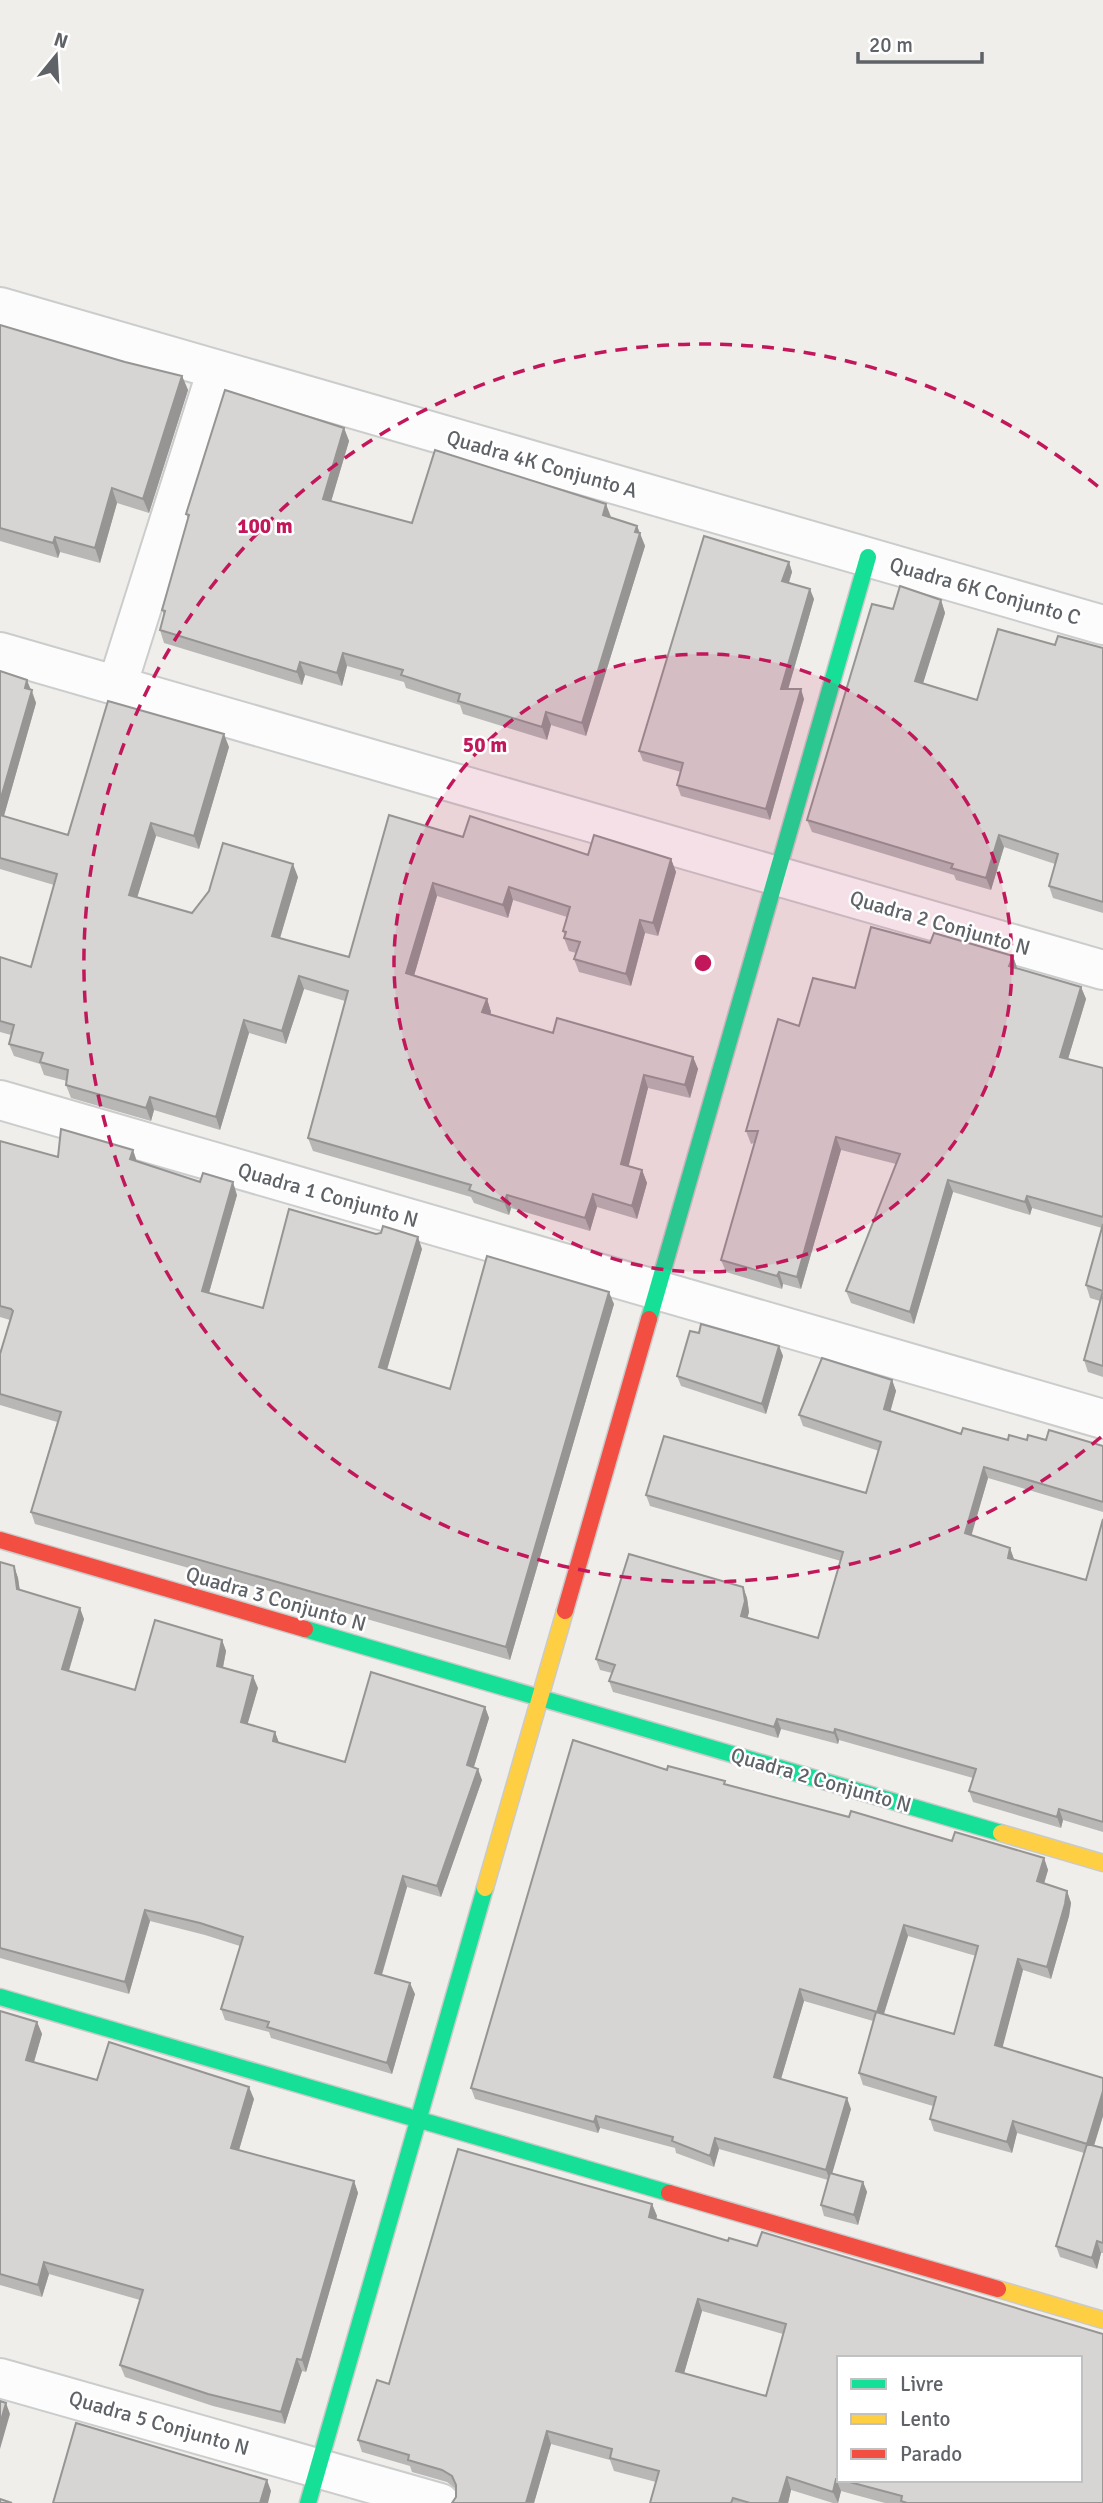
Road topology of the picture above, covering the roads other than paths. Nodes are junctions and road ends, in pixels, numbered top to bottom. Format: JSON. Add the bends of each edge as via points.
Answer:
{"nodes":[{"id":1,"x":0,"y":307,"type":"edge"},
{"id":2,"x":217,"y":370,"type":"junction"},
{"id":3,"x":867,"y":557,"type":"junction"},
{"id":4,"x":1103,"y":625,"type":"edge"},
{"id":5,"x":0,"y":652,"type":"edge"},
{"id":6,"x":117,"y":686,"type":"junction"},
{"id":7,"x":776,"y":875,"type":"junction"},
{"id":8,"x":1103,"y":970,"type":"edge"},
{"id":9,"x":0,"y":1100,"type":"edge"},
{"id":10,"x":657,"y":1290,"type":"junction"},
{"id":11,"x":1103,"y":1419,"type":"edge"},
{"id":12,"x":0,"y":1540,"type":"edge"},
{"id":13,"x":540,"y":1698,"type":"junction"},
{"id":14,"x":1103,"y":1863,"type":"edge"},
{"id":15,"x":0,"y":1997,"type":"edge"},
{"id":16,"x":418,"y":2119,"type":"junction"},
{"id":17,"x":1103,"y":2320,"type":"edge"},
{"id":18,"x":0,"y":2378,"type":"edge"},
{"id":19,"x":313,"y":2486,"type":"edge"},
{"id":20,"x":440,"y":2503,"type":"edge"}],
"edges":[{"from":1,"to":2,"type":"street","name":"Quadra 4K Conjunto A"},
{"from":2,"to":3,"type":"street","name":"Quadra 4K Conjunto A"},
{"from":2,"to":6,"type":"street"},
{"from":3,"to":4,"type":"street","name":"Quadra 6K Conjunto C"},
{"from":3,"to":7,"type":"street"},
{"from":5,"to":6,"type":"street","name":"Quadra 2 Conjunto N"},
{"from":6,"to":7,"type":"street","name":"Quadra 2 Conjunto N"},
{"from":7,"to":8,"type":"street","name":"Quadra 2 Conjunto N"},
{"from":7,"to":10,"type":"street"},
{"from":9,"to":10,"type":"street","name":"Quadra 1 Conjunto N"},
{"from":10,"to":11,"type":"street"},
{"from":10,"to":13,"type":"street"},
{"from":12,"to":13,"type":"street","name":"Quadra 3 Conjunto N"},
{"from":13,"to":14,"type":"street","name":"Quadra 2 Conjunto N"},
{"from":13,"to":16,"type":"street"},
{"from":15,"to":16,"type":"street"},
{"from":16,"to":17,"type":"street"},
{"from":16,"to":19,"type":"street"},
{"from":18,"to":19,"type":"street","name":"Quadra 5 Conjunto N"},
{"from":19,"to":20,"type":"street","name":"Quadra 5 Conjunto N"}]}
